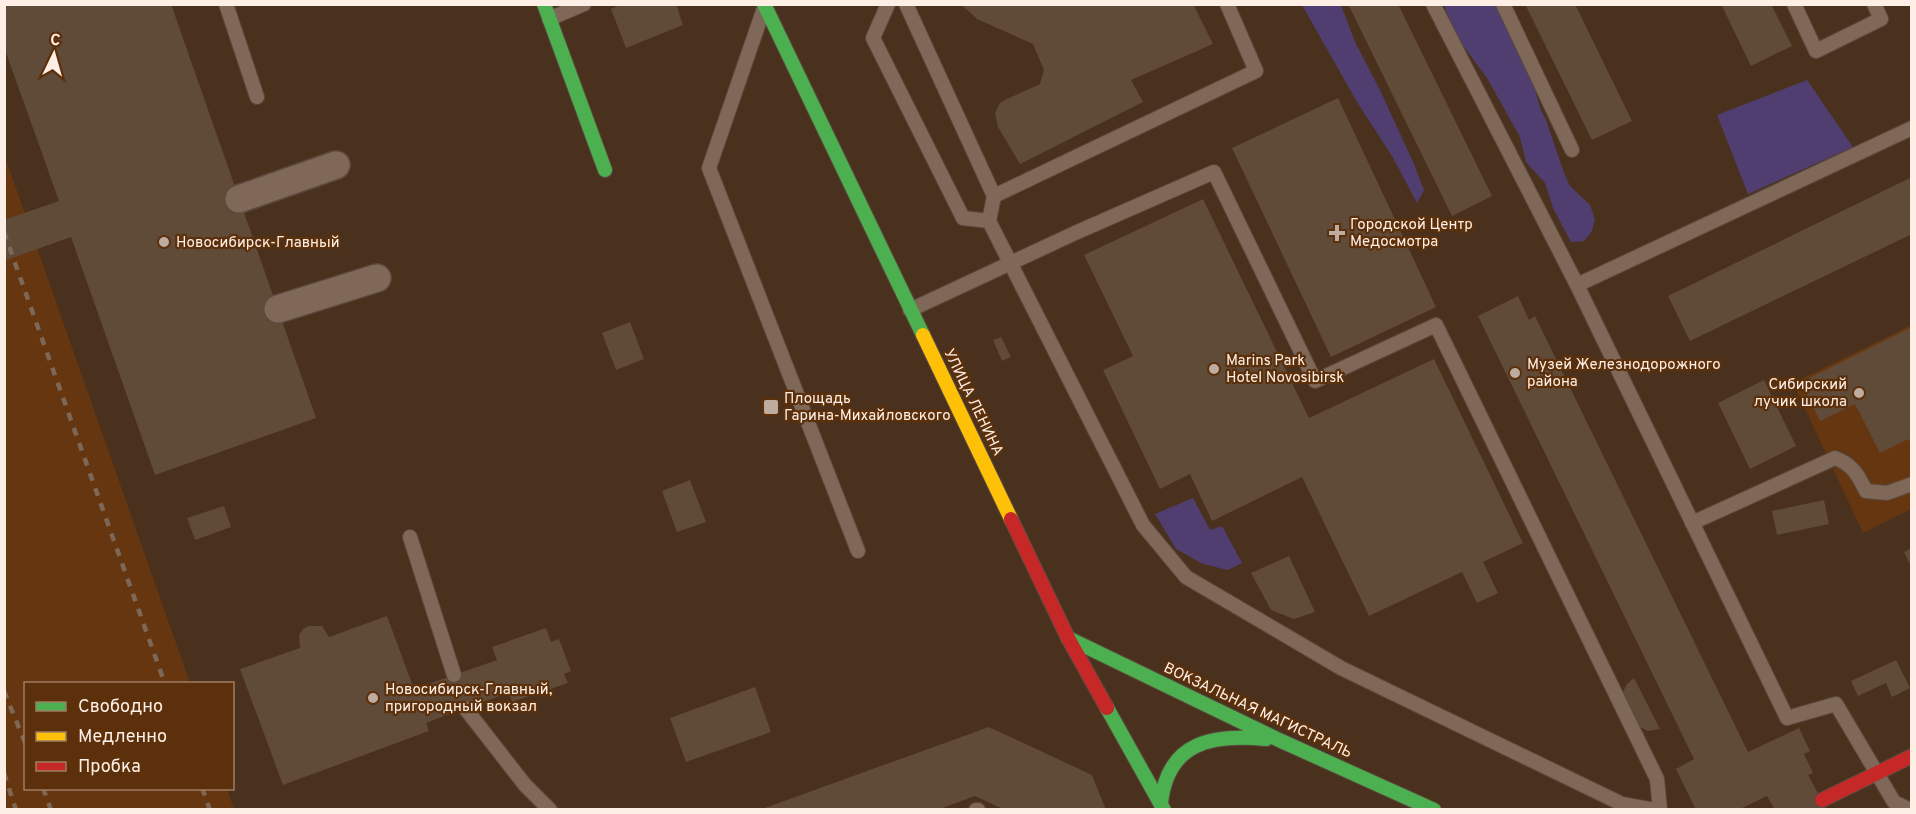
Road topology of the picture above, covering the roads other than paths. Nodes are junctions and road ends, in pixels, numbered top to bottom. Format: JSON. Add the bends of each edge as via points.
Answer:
{"nodes":[{"id":1,"x":226,"y":4,"type":"edge"},
{"id":2,"x":544,"y":4,"type":"edge"},
{"id":3,"x":584,"y":4,"type":"edge"},
{"id":4,"x":888,"y":4,"type":"edge"},
{"id":5,"x":906,"y":4,"type":"edge"},
{"id":6,"x":1227,"y":4,"type":"edge"},
{"id":7,"x":1433,"y":4,"type":"edge"},
{"id":8,"x":1503,"y":4,"type":"edge"},
{"id":9,"x":1794,"y":4,"type":"edge"},
{"id":10,"x":1874,"y":4,"type":"edge"},
{"id":11,"x":764,"y":6,"type":"edge"},
{"id":12,"x":549,"y":19,"type":"junction"},
{"id":13,"x":257,"y":97,"type":"dead end"},
{"id":14,"x":1911,"y":128,"type":"edge"},
{"id":15,"x":1572,"y":150,"type":"dead end"},
{"id":16,"x":336,"y":165,"type":"dead end"},
{"id":17,"x":605,"y":170,"type":"dead end"},
{"id":18,"x":994,"y":196,"type":"junction"},
{"id":19,"x":239,"y":199,"type":"dead end"},
{"id":20,"x":989,"y":221,"type":"junction"},
{"id":21,"x":1011,"y":262,"type":"junction"},
{"id":22,"x":377,"y":278,"type":"dead end"},
{"id":23,"x":1577,"y":285,"type":"junction"},
{"id":24,"x":278,"y":309,"type":"dead end"},
{"id":25,"x":910,"y":309,"type":"junction"},
{"id":26,"x":1911,"y":484,"type":"edge"},
{"id":27,"x":1692,"y":523,"type":"junction"},
{"id":28,"x":411,"y":537,"type":"dead end"},
{"id":29,"x":858,"y":551,"type":"dead end"},
{"id":30,"x":1068,"y":638,"type":"junction"},
{"id":31,"x":454,"y":675,"type":"dead end"},
{"id":32,"x":465,"y":708,"type":"dead end"},
{"id":33,"x":1279,"y":740,"type":"junction"},
{"id":34,"x":1911,"y":756,"type":"edge"},
{"id":35,"x":1876,"y":774,"type":"junction"},
{"id":36,"x":1822,"y":800,"type":"dead end"},
{"id":37,"x":1162,"y":806,"type":"edge"},
{"id":38,"x":550,"y":810,"type":"edge"},
{"id":39,"x":1434,"y":810,"type":"edge"},
{"id":40,"x":1654,"y":810,"type":"edge"},
{"id":41,"x":1660,"y":810,"type":"edge"},
{"id":42,"x":1910,"y":810,"type":"edge"}],
"edges":[{"from":1,"to":13,"type":"lane"},
{"from":2,"to":12,"type":"main road"},
{"from":3,"to":12,"type":"lane"},
{"from":4,"to":20,"type":"lane","via":[[873,38],[963,218]]},
{"from":5,"to":18,"type":"lane"},
{"from":6,"to":18,"type":"lane","via":[[1256,71]]},
{"from":7,"to":23,"type":"lane"},
{"from":8,"to":15,"type":"lane"},
{"from":9,"to":10,"type":"lane","via":[[1816,51],[1881,19]]},
{"from":11,"to":25,"type":"main road","name":"УЛИЦА ЛЕНИНА"},
{"from":11,"to":29,"type":"lane","via":[[709,168]]},
{"from":12,"to":17,"type":"main road"},
{"from":14,"to":23,"type":"lane"},
{"from":16,"to":19,"type":"street"},
{"from":18,"to":20,"type":"lane"},
{"from":20,"to":21,"type":"lane"},
{"from":21,"to":25,"type":"lane"},
{"from":21,"to":40,"type":"lane","via":[[1143,525],[1186,577],[1341,668],[1622,804]]},
{"from":21,"to":41,"type":"lane","via":[[1214,172],[1315,381],[1436,325],[1657,779]]},
{"from":22,"to":24,"type":"street"},
{"from":23,"to":27,"type":"lane"},
{"from":25,"to":30,"type":"main road","name":"УЛИЦА ЛЕНИНА"},
{"from":26,"to":27,"type":"lane","via":[[1887,493],[1866,491],[1857,472],[1835,458]]},
{"from":27,"to":35,"type":"lane","via":[[1787,718],[1836,704]]},
{"from":28,"to":31,"type":"lane"},
{"from":30,"to":33,"type":"main road","name":"ВОКЗАЛЬНАЯ МАГИСТРАЛЬ"},
{"from":30,"to":37,"type":"main road","name":"УЛИЦА ЛЕНИНА"},
{"from":32,"to":38,"type":"lane","via":[[525,785]]},
{"from":33,"to":37,"type":"main road","via":[[1242,736],[1209,740],[1185,751],[1170,768]]},
{"from":33,"to":39,"type":"main road","name":"ВОКЗАЛЬНАЯ МАГИСТРАЛЬ"},
{"from":34,"to":35,"type":"main road"},
{"from":35,"to":36,"type":"main road"},
{"from":35,"to":42,"type":"lane","via":[[1894,802]]}]}
